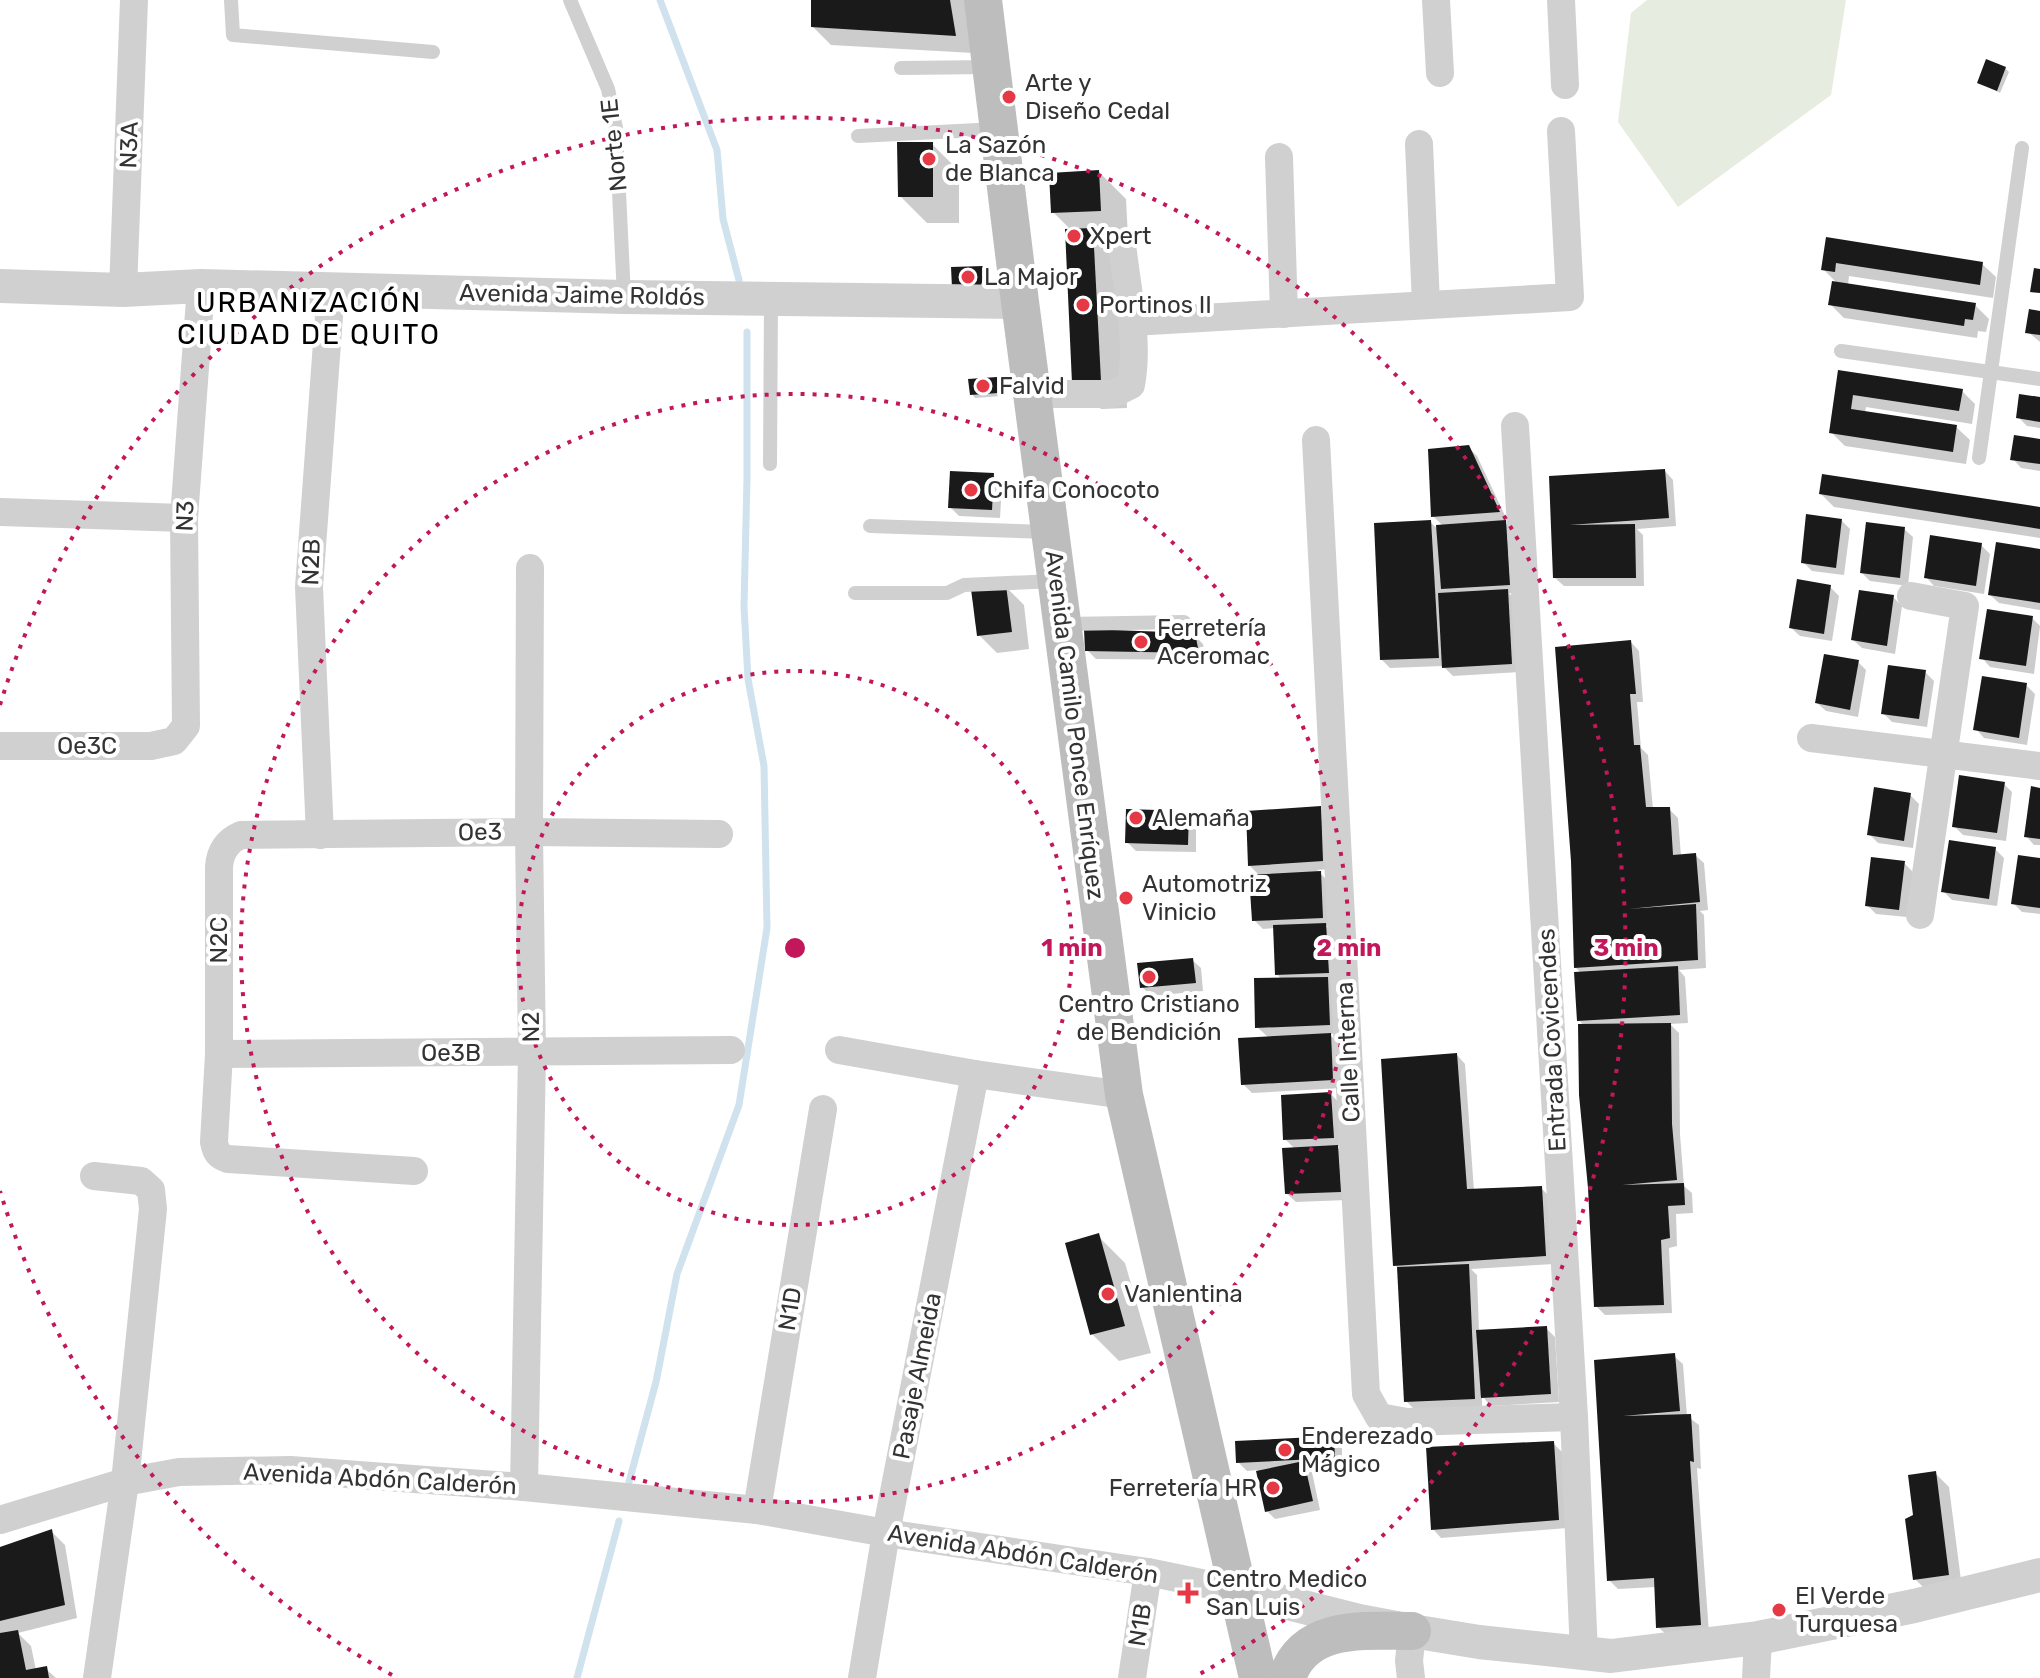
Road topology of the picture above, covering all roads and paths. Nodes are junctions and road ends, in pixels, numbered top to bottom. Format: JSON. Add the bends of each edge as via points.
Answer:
{"nodes":[{"id":1,"x":134,"y":0,"type":"edge"},
{"id":2,"x":231,"y":0,"type":"edge"},
{"id":3,"x":570,"y":0,"type":"edge"},
{"id":4,"x":983,"y":0,"type":"edge"},
{"id":5,"x":1436,"y":0,"type":"edge"},
{"id":6,"x":1561,"y":0,"type":"edge"},
{"id":7,"x":433,"y":52,"type":"dead end"},
{"id":8,"x":991,"y":67,"type":"junction"},
{"id":9,"x":901,"y":68,"type":"dead end"},
{"id":10,"x":1440,"y":73,"type":"dead end"},
{"id":11,"x":1565,"y":85,"type":"dead end"},
{"id":12,"x":999,"y":129,"type":"junction"},
{"id":13,"x":1561,"y":131,"type":"dead end"},
{"id":14,"x":858,"y":136,"type":"dead end"},
{"id":15,"x":1419,"y":144,"type":"dead end"},
{"id":16,"x":2022,"y":148,"type":"dead end"},
{"id":17,"x":1279,"y":157,"type":"dead end"},
{"id":18,"x":1123,"y":252,"type":"dead end"},
{"id":19,"x":0,"y":286,"type":"edge"},
{"id":20,"x":201,"y":286,"type":"junction"},
{"id":21,"x":331,"y":289,"type":"junction"},
{"id":22,"x":123,"y":290,"type":"junction"},
{"id":23,"x":624,"y":297,"type":"junction"},
{"id":24,"x":771,"y":299,"type":"junction"},
{"id":25,"x":1020,"y":302,"type":"junction"},
{"id":26,"x":1426,"y":304,"type":"junction"},
{"id":27,"x":1284,"y":314,"type":"junction"},
{"id":28,"x":1132,"y":322,"type":"junction"},
{"id":29,"x":1841,"y":351,"type":"dead end"},
{"id":30,"x":1992,"y":372,"type":"junction"},
{"id":31,"x":2040,"y":379,"type":"edge"},
{"id":32,"x":1032,"y":394,"type":"junction"},
{"id":33,"x":1515,"y":426,"type":"dead end"},
{"id":34,"x":1316,"y":440,"type":"dead end"},
{"id":35,"x":1979,"y":458,"type":"dead end"},
{"id":36,"x":770,"y":464,"type":"dead end"},
{"id":37,"x":0,"y":512,"type":"edge"},
{"id":38,"x":184,"y":518,"type":"junction"},
{"id":39,"x":870,"y":526,"type":"dead end"},
{"id":40,"x":1050,"y":532,"type":"junction"},
{"id":41,"x":530,"y":568,"type":"dead end"},
{"id":42,"x":1056,"y":581,"type":"junction"},
{"id":43,"x":855,"y":593,"type":"dead end"},
{"id":44,"x":1911,"y":596,"type":"dead end"},
{"id":45,"x":1184,"y":622,"type":"dead end"},
{"id":46,"x":1061,"y":624,"type":"junction"},
{"id":47,"x":1811,"y":738,"type":"dead end"},
{"id":48,"x":174,"y":741,"type":"joint"},
{"id":49,"x":0,"y":746,"type":"edge"},
{"id":50,"x":1942,"y":755,"type":"junction"},
{"id":51,"x":2040,"y":766,"type":"edge"},
{"id":52,"x":529,"y":832,"type":"junction"},
{"id":53,"x":719,"y":834,"type":"dead end"},
{"id":54,"x":241,"y":835,"type":"joint"},
{"id":55,"x":320,"y":835,"type":"junction"},
{"id":56,"x":1920,"y":915,"type":"dead end"},
{"id":57,"x":731,"y":1050,"type":"dead end"},
{"id":58,"x":839,"y":1050,"type":"dead end"},
{"id":59,"x":532,"y":1053,"type":"junction"},
{"id":60,"x":219,"y":1054,"type":"junction"},
{"id":61,"x":975,"y":1074,"type":"junction"},
{"id":62,"x":1124,"y":1095,"type":"junction"},
{"id":63,"x":823,"y":1109,"type":"dead end"},
{"id":64,"x":414,"y":1171,"type":"dead end"},
{"id":65,"x":94,"y":1176,"type":"dead end"},
{"id":66,"x":1574,"y":1417,"type":"junction"},
{"id":67,"x":125,"y":1482,"type":"junction"},
{"id":68,"x":524,"y":1487,"type":"junction"},
{"id":69,"x":757,"y":1510,"type":"junction"},
{"id":70,"x":0,"y":1520,"type":"edge"},
{"id":71,"x":886,"y":1533,"type":"junction"},
{"id":72,"x":1148,"y":1572,"type":"junction"},
{"id":73,"x":2040,"y":1575,"type":"edge"},
{"id":74,"x":1240,"y":1591,"type":"junction"},
{"id":75,"x":1412,"y":1631,"type":"junction"},
{"id":76,"x":1758,"y":1638,"type":"junction"},
{"id":77,"x":1602,"y":1663,"type":"edge"},
{"id":78,"x":97,"y":1678,"type":"edge"},
{"id":79,"x":862,"y":1678,"type":"edge"},
{"id":80,"x":1132,"y":1678,"type":"edge"},
{"id":81,"x":1258,"y":1678,"type":"edge"},
{"id":82,"x":1287,"y":1678,"type":"edge"},
{"id":83,"x":1411,"y":1678,"type":"edge"},
{"id":84,"x":1756,"y":1678,"type":"edge"}],
"edges":[{"from":1,"to":22,"type":"street","name":"N3A"},
{"from":2,"to":7,"type":"lane","via":[[233,35]]},
{"from":3,"to":23,"type":"lane","name":"Norte 1E","via":[[608,89],[616,128]]},
{"from":4,"to":8,"type":"main road","name":"Avenida Camilo Ponce Enríquez"},
{"from":5,"to":10,"type":"street"},
{"from":6,"to":11,"type":"street"},
{"from":8,"to":9,"type":"lane"},
{"from":8,"to":12,"type":"main road","name":"Avenida Camilo Ponce Enríquez"},
{"from":12,"to":14,"type":"lane"},
{"from":12,"to":25,"type":"main road","name":"Avenida Camilo Ponce Enríquez"},
{"from":13,"to":26,"type":"street","via":[[1570,297]]},
{"from":15,"to":26,"type":"street"},
{"from":16,"to":30,"type":"lane"},
{"from":17,"to":27,"type":"street"},
{"from":18,"to":28,"type":"street"},
{"from":19,"to":22,"type":"street","name":"Avenida Jaime Roldós"},
{"from":20,"to":21,"type":"street","name":"Avenida Jaime Roldós"},
{"from":20,"to":22,"type":"street","name":"Avenida Jaime Roldós"},
{"from":20,"to":38,"type":"street","name":"N3"},
{"from":21,"to":23,"type":"street","name":"Avenida Jaime Roldós"},
{"from":21,"to":55,"type":"street","name":"N2B","via":[[309,587]]},
{"from":23,"to":24,"type":"street","name":"Avenida Jaime Roldós"},
{"from":24,"to":25,"type":"street","name":"Avenida Jaime Roldós"},
{"from":24,"to":36,"type":"lane"},
{"from":25,"to":32,"type":"main road","name":"Avenida Camilo Ponce Enríquez"},
{"from":26,"to":27,"type":"street"},
{"from":27,"to":28,"type":"street"},
{"from":28,"to":32,"type":"street","via":[[1131,385],[1113,394]]},
{"from":29,"to":30,"type":"lane"},
{"from":30,"to":31,"type":"lane"},
{"from":30,"to":35,"type":"lane"},
{"from":32,"to":40,"type":"main road","name":"Avenida Camilo Ponce Enríquez"},
{"from":33,"to":66,"type":"street","name":"Entrada Covicendes"},
{"from":34,"to":66,"type":"street","name":"Calle Interna","via":[[1366,1394],[1379,1417],[1407,1422]]},
{"from":37,"to":38,"type":"street"},
{"from":38,"to":48,"type":"street","name":"N3","via":[[186,726]]},
{"from":39,"to":40,"type":"lane"},
{"from":40,"to":42,"type":"main road","name":"Avenida Camilo Ponce Enríquez"},
{"from":41,"to":52,"type":"street","name":"N2"},
{"from":42,"to":43,"type":"lane","via":[[964,585],[947,593]]},
{"from":42,"to":46,"type":"main road","name":"Avenida Camilo Ponce Enríquez"},
{"from":44,"to":50,"type":"street","via":[[1965,606]]},
{"from":45,"to":46,"type":"lane"},
{"from":46,"to":62,"type":"main road","name":"Avenida Camilo Ponce Enríquez"},
{"from":47,"to":50,"type":"street"},
{"from":48,"to":49,"type":"street","name":"Oe3C","via":[[151,746]]},
{"from":50,"to":51,"type":"street"},
{"from":50,"to":56,"type":"street"},
{"from":52,"to":53,"type":"street","name":"Oe3"},
{"from":52,"to":55,"type":"street","name":"Oe3"},
{"from":52,"to":59,"type":"street","name":"N2"},
{"from":54,"to":55,"type":"street","name":"Oe3"},
{"from":54,"to":60,"type":"street","name":"N2C","via":[[224,848],[219,867]]},
{"from":57,"to":59,"type":"street","name":"Oe3B"},
{"from":58,"to":61,"type":"street"},
{"from":59,"to":60,"type":"street","name":"Oe3B"},
{"from":59,"to":68,"type":"street","name":"N2"},
{"from":60,"to":64,"type":"street","name":"N2C","via":[[214,1142],[220,1156]]},
{"from":61,"to":62,"type":"street"},
{"from":61,"to":71,"type":"street","name":"Pasaje Almeida"},
{"from":62,"to":74,"type":"main road","name":"Avenida Camilo Ponce Enríquez"},
{"from":63,"to":69,"type":"street","name":"N1D"},
{"from":65,"to":67,"type":"street","via":[[141,1181],[151,1190],[153,1209]]},
{"from":66,"to":77,"type":"street","name":"Entrada Covicendes"},
{"from":67,"to":68,"type":"street","name":"Avenida Abdón Calderón","via":[[179,1472],[290,1470]]},
{"from":67,"to":70,"type":"street","name":"Avenida Abdón Calderón"},
{"from":67,"to":78,"type":"street"},
{"from":68,"to":69,"type":"street","name":"Avenida Abdón Calderón"},
{"from":69,"to":71,"type":"street","name":"Avenida Abdón Calderón"},
{"from":71,"to":72,"type":"street","name":"Avenida Abdón Calderón"},
{"from":71,"to":79,"type":"street","name":"Pasaje Almeida"},
{"from":72,"to":74,"type":"street","name":"Avenida Abdón Calderón"},
{"from":72,"to":80,"type":"street","name":"N1B"},
{"from":73,"to":76,"type":"street","name":"Avenida Abdón Calderón"},
{"from":74,"to":75,"type":"street","name":"Avenida Abdón Calderón"},
{"from":74,"to":81,"type":"main road","name":"Avenida Camilo Ponce Enríquez"},
{"from":75,"to":77,"type":"street","name":"Avenida Abdón Calderón"},
{"from":75,"to":82,"type":"main road","via":[[1330,1635],[1307,1648]]},
{"from":75,"to":83,"type":"street"},
{"from":76,"to":77,"type":"street","name":"Avenida Abdón Calderón"},
{"from":76,"to":84,"type":"street"}]}
